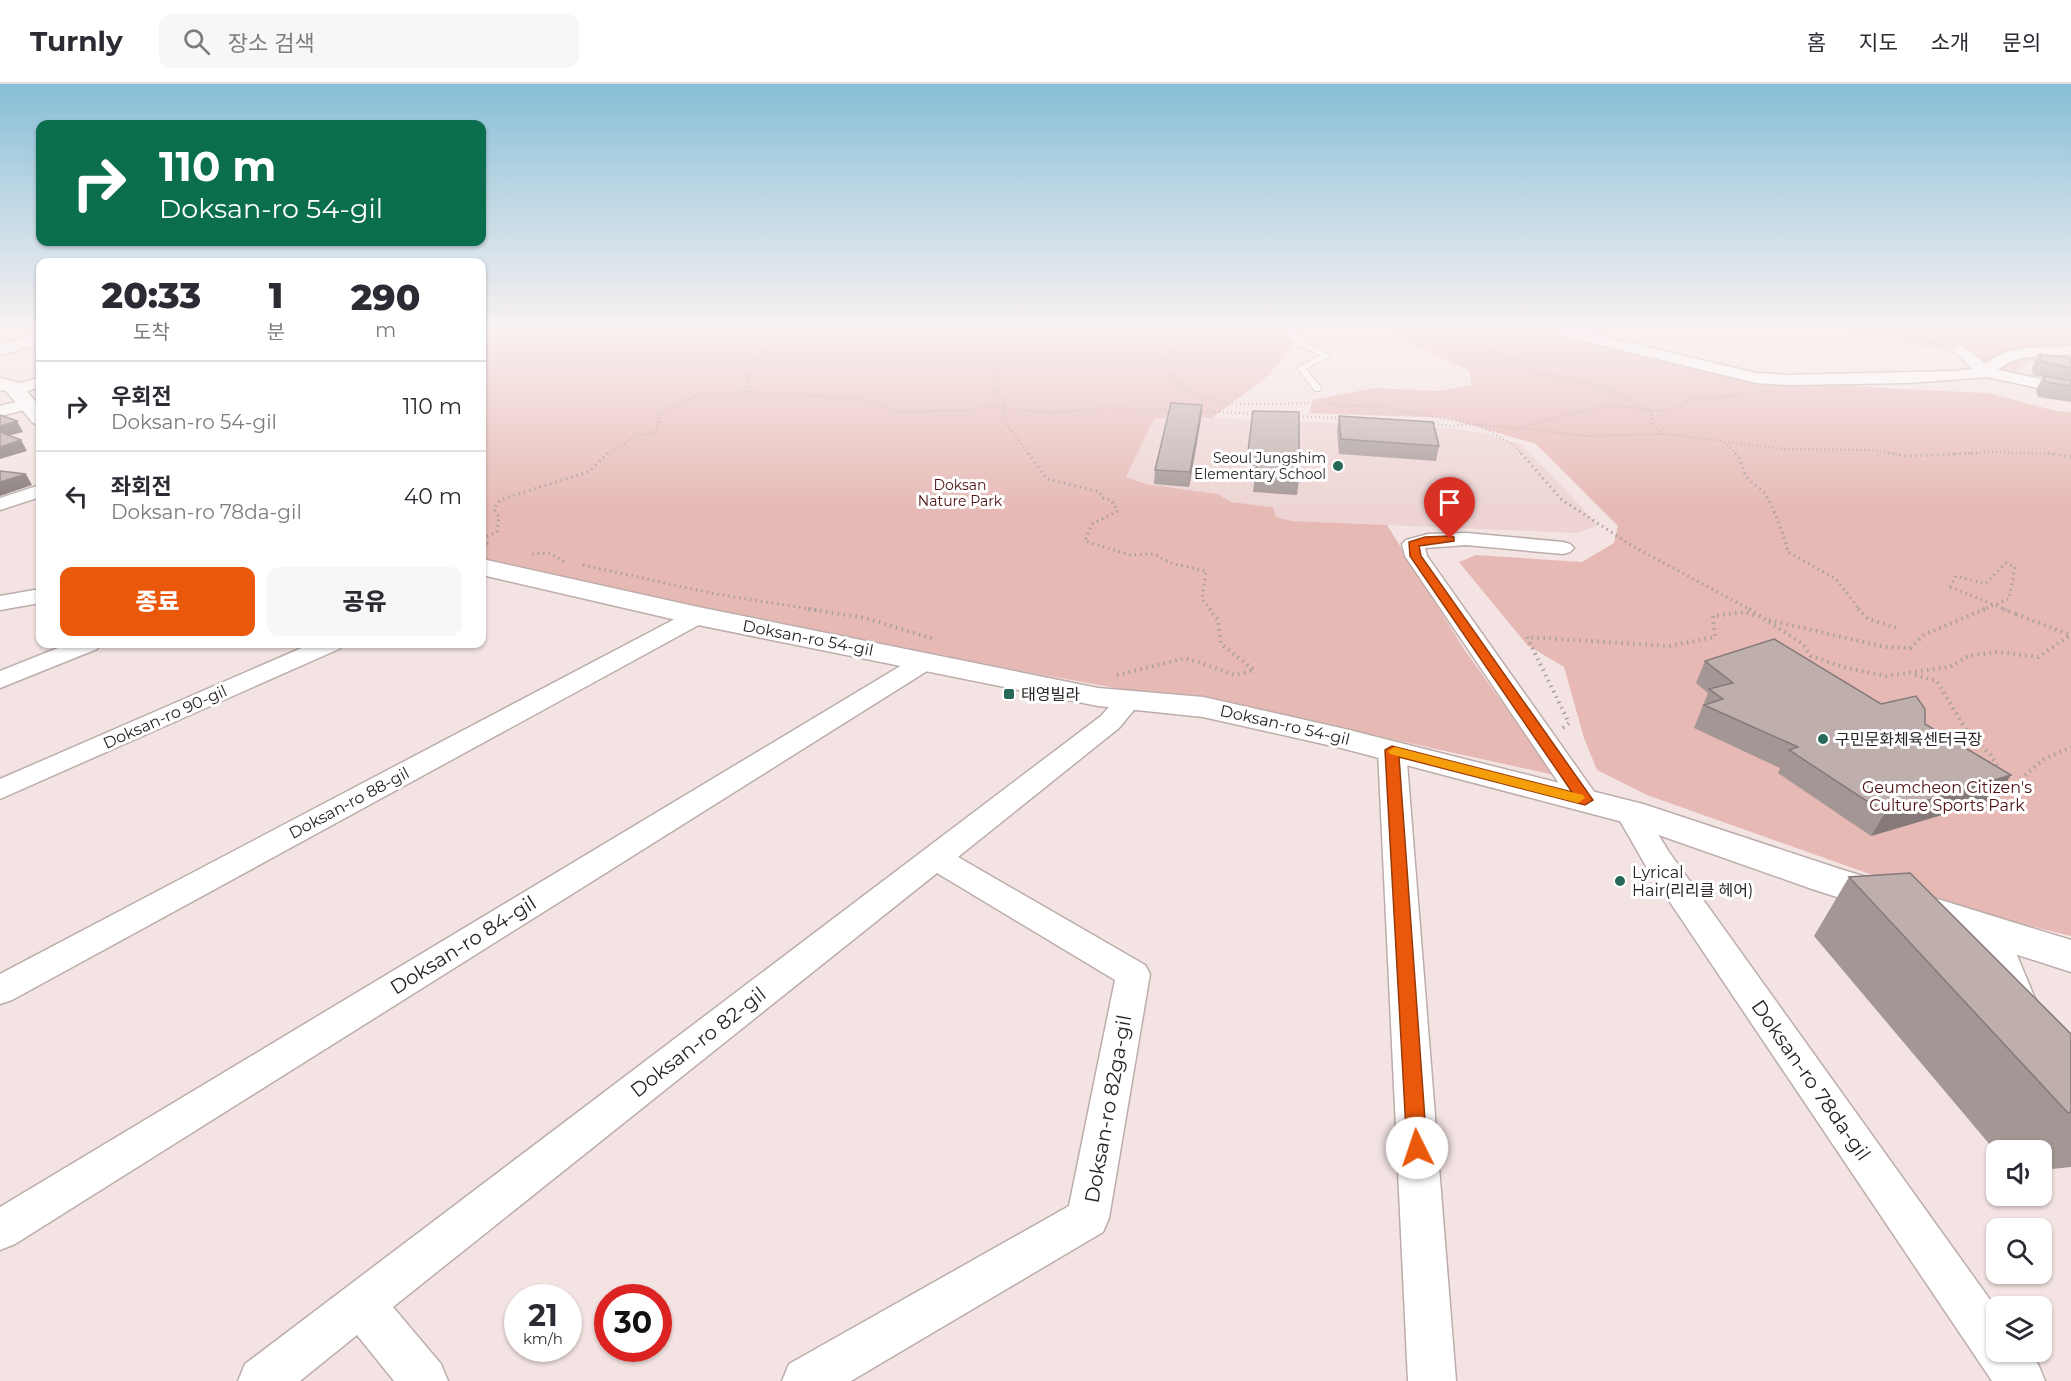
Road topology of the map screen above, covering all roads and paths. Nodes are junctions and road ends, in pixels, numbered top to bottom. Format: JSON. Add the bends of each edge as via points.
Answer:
{"nodes":[{"id":1,"x":996,"y":391,"type":"edge"},
{"id":2,"x":1189,"y":391,"type":"edge"},
{"id":3,"x":1610,"y":391,"type":"edge"},
{"id":4,"x":746,"y":392,"type":"joint"},
{"id":5,"x":1745,"y":395,"type":"dead end"},
{"id":6,"x":21,"y":399,"type":"edge"},
{"id":7,"x":1312,"y":403,"type":"dead end"},
{"id":8,"x":1323,"y":404,"type":"dead end"},
{"id":9,"x":1005,"y":408,"type":"junction"},
{"id":10,"x":1643,"y":408,"type":"junction"},
{"id":11,"x":1184,"y":410,"type":"edge"},
{"id":12,"x":0,"y":411,"type":"edge"},
{"id":13,"x":1195,"y":411,"type":"edge"},
{"id":14,"x":1264,"y":414,"type":"edge"},
{"id":15,"x":1288,"y":415,"type":"edge"},
{"id":16,"x":1345,"y":418,"type":"edge"},
{"id":17,"x":1367,"y":418,"type":"edge"},
{"id":18,"x":1476,"y":424,"type":"junction"},
{"id":19,"x":1519,"y":428,"type":"junction"},
{"id":20,"x":1665,"y":434,"type":"junction"},
{"id":21,"x":1723,"y":442,"type":"junction"},
{"id":22,"x":2071,"y":457,"type":"edge"},
{"id":23,"x":35,"y":498,"type":"edge"},
{"id":24,"x":0,"y":504,"type":"edge"},
{"id":25,"x":486,"y":538,"type":"edge"},
{"id":26,"x":1563,"y":548,"type":"dead end"},
{"id":27,"x":530,"y":555,"type":"dead end"},
{"id":28,"x":489,"y":566,"type":"edge"},
{"id":29,"x":36,"y":597,"type":"edge"},
{"id":30,"x":0,"y":603,"type":"edge"},
{"id":31,"x":698,"y":616,"type":"junction"},
{"id":32,"x":1764,"y":618,"type":"junction"},
{"id":33,"x":1897,"y":628,"type":"dead end"},
{"id":34,"x":78,"y":648,"type":"edge"},
{"id":35,"x":321,"y":648,"type":"edge"},
{"id":36,"x":933,"y":651,"type":"junction"},
{"id":37,"x":1913,"y":674,"type":"junction"},
{"id":38,"x":0,"y":680,"type":"edge"},
{"id":39,"x":1118,"y":686,"type":"junction"},
{"id":40,"x":1547,"y":744,"type":"junction"},
{"id":41,"x":2071,"y":747,"type":"edge"},
{"id":42,"x":1392,"y":750,"type":"junction"},
{"id":43,"x":0,"y":790,"type":"edge"},
{"id":44,"x":1585,"y":800,"type":"junction"},
{"id":45,"x":1630,"y":812,"type":"junction"},
{"id":46,"x":936,"y":858,"type":"junction"},
{"id":47,"x":1990,"y":932,"type":"junction"},
{"id":48,"x":2071,"y":956,"type":"edge"},
{"id":49,"x":0,"y":990,"type":"edge"},
{"id":50,"x":2035,"y":1023,"type":"edge"},
{"id":51,"x":0,"y":1230,"type":"edge"},
{"id":52,"x":362,"y":1304,"type":"junction"},
{"id":53,"x":1986,"y":1332,"type":"edge"},
{"id":54,"x":2007,"y":1362,"type":"edge"},
{"id":55,"x":262,"y":1381,"type":"edge"},
{"id":56,"x":424,"y":1381,"type":"edge"},
{"id":57,"x":806,"y":1381,"type":"edge"},
{"id":58,"x":1432,"y":1381,"type":"edge"},
{"id":59,"x":2021,"y":1381,"type":"edge"}],
"edges":[{"from":1,"to":9,"type":"path"},
{"from":2,"to":7,"type":"path","via":[[1227,401]]},
{"from":3,"to":10,"type":"path"},
{"from":4,"to":9,"type":"path","via":[[854,398],[896,412]]},
{"from":4,"to":25,"type":"path","via":[[697,395],[661,413],[655,433],[639,435],[612,449],[590,471],[500,500],[494,509],[499,517],[497,532]]},
{"from":5,"to":10,"type":"path","via":[[1688,399],[1681,407],[1670,410]]},
{"from":6,"to":12,"type":"street"},
{"from":8,"to":18,"type":"path","via":[[1373,406]]},
{"from":9,"to":11,"type":"path","via":[[1050,413],[1105,408]]},
{"from":9,"to":39,"type":"path","via":[[1002,418],[1047,479],[1100,492],[1118,511],[1092,524],[1085,541],[1130,555],[1154,554],[1170,563],[1206,571],[1202,599],[1218,620],[1221,644],[1254,670],[1235,675],[1186,658],[1117,675]]},
{"from":10,"to":19,"type":"path","via":[[1604,407]]},
{"from":10,"to":20,"type":"path","via":[[1652,413],[1652,425]]},
{"from":13,"to":14,"type":"path"},
{"from":15,"to":16,"type":"path"},
{"from":17,"to":18,"type":"path","via":[[1450,426]]},
{"from":18,"to":19,"type":"path"},
{"from":18,"to":32,"type":"path","via":[[1515,446],[1562,500],[1634,547]]},
{"from":19,"to":20,"type":"path","via":[[1588,436]]},
{"from":20,"to":21,"type":"path"},
{"from":21,"to":22,"type":"path","via":[[1782,449],[1872,450],[1908,456],[2045,452]]},
{"from":21,"to":33,"type":"path","via":[[1744,465],[1745,474],[1767,496],[1787,540],[1788,552],[1836,579],[1868,619]]},
{"from":23,"to":24,"type":"street"},
{"from":26,"to":40,"type":"street","via":[[1450,539],[1413,544],[1416,556]]},
{"from":27,"to":36,"type":"path","via":[[550,553],[564,562],[715,594],[865,618]]},
{"from":28,"to":31,"type":"street","name":"Doksan-ro 54-gil"},
{"from":29,"to":30,"type":"street"},
{"from":31,"to":36,"type":"street","name":"Doksan-ro 54-gil"},
{"from":31,"to":49,"type":"street","name":"Doksan-ro 88-gil"},
{"from":32,"to":37,"type":"path","via":[[1803,644],[1811,656],[1887,676]]},
{"from":32,"to":37,"type":"path","bridge":true,"via":[[1885,647],[1910,648],[1925,633],[2009,600],[2015,567],[2006,563],[1985,584],[1956,576],[1950,587],[2016,614],[2071,635],[2038,657],[1998,652],[1968,656],[1950,667]]},
{"from":32,"to":40,"type":"path","via":[[1744,612],[1713,616],[1715,637],[1669,646],[1527,636],[1569,723]]},
{"from":34,"to":38,"type":"street"},
{"from":35,"to":43,"type":"street","name":"Doksan-ro 90-gil"},
{"from":36,"to":39,"type":"street","name":"Doksan-ro 54-gil","via":[[1098,696]]},
{"from":36,"to":51,"type":"street","name":"Doksan-ro 84-gil"},
{"from":37,"to":41,"type":"path","via":[[1937,681],[1969,735],[1991,755],[2009,789],[2038,761]]},
{"from":39,"to":42,"type":"street","name":"Doksan-ro 54-gil"},
{"from":39,"to":46,"type":"street","name":"Doksan-ro 82-gil","via":[[1110,722]]},
{"from":40,"to":44,"type":"street"},
{"from":42,"to":44,"type":"street","name":"Doksan-ro 54-gil"},
{"from":42,"to":58,"type":"street"},
{"from":44,"to":45,"type":"street","name":"Doksan-ro 54-gil"},
{"from":45,"to":47,"type":"street","name":"Doksan-ro 54-gil"},
{"from":45,"to":53,"type":"street","name":"Doksan-ro 78da-gil","via":[[1658,861]]},
{"from":46,"to":52,"type":"street","name":"Doksan-ro 82-gil"},
{"from":46,"to":57,"type":"street","name":"Doksan-ro 82ga-gil","via":[[1133,974],[1088,1218]]},
{"from":47,"to":48,"type":"street","name":"Doksan-ro 54-gil"},
{"from":47,"to":50,"type":"street","via":[[2020,1007]]},
{"from":52,"to":55,"type":"street","name":"Doksan-ro 82-gil"},
{"from":52,"to":56,"type":"street"},
{"from":54,"to":59,"type":"street"}]}
